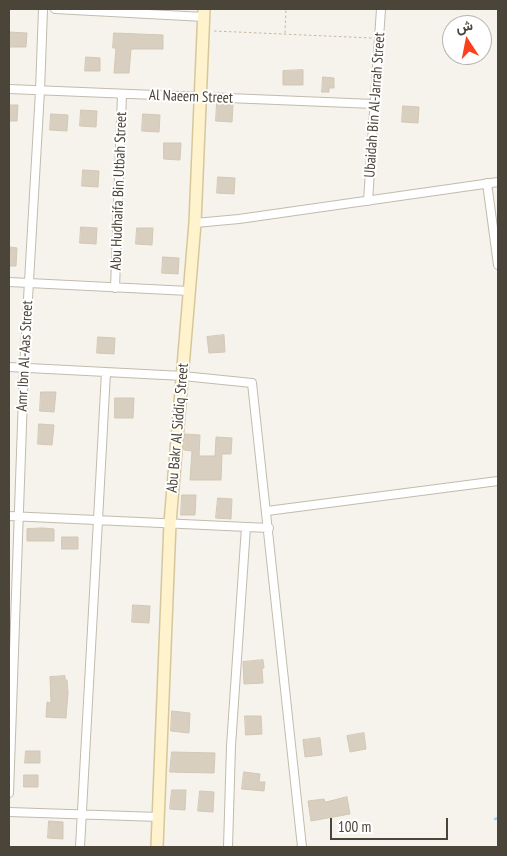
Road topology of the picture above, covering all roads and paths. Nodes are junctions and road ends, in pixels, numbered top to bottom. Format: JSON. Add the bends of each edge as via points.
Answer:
{"nodes":[{"id":1,"x":44,"y":9,"type":"edge"},
{"id":2,"x":55,"y":9,"type":"edge"},
{"id":3,"x":286,"y":9,"type":"edge"},
{"id":4,"x":381,"y":9,"type":"edge"},
{"id":5,"x":123,"y":11,"type":"edge"},
{"id":6,"x":204,"y":13,"type":"edge"},
{"id":7,"x":203,"y":30,"type":"junction"},
{"id":8,"x":285,"y":34,"type":"junction"},
{"id":9,"x":379,"y":38,"type":"junction"},
{"id":10,"x":9,"y":89,"type":"edge"},
{"id":11,"x":40,"y":90,"type":"junction"},
{"id":12,"x":122,"y":94,"type":"junction"},
{"id":13,"x":201,"y":97,"type":"junction"},
{"id":14,"x":374,"y":104,"type":"junction"},
{"id":15,"x":498,"y":180,"type":"edge"},
{"id":16,"x":487,"y":183,"type":"junction"},
{"id":17,"x":368,"y":200,"type":"junction"},
{"id":18,"x":195,"y":223,"type":"junction"},
{"id":19,"x":498,"y":265,"type":"edge"},
{"id":20,"x":9,"y":282,"type":"edge"},
{"id":21,"x":29,"y":283,"type":"junction"},
{"id":22,"x":115,"y":288,"type":"junction"},
{"id":23,"x":190,"y":291,"type":"junction"},
{"id":24,"x":9,"y":368,"type":"edge"},
{"id":25,"x":24,"y":368,"type":"junction"},
{"id":26,"x":106,"y":372,"type":"junction"},
{"id":27,"x":182,"y":376,"type":"junction"},
{"id":28,"x":498,"y":481,"type":"edge"},
{"id":29,"x":267,"y":511,"type":"junction"},
{"id":30,"x":9,"y":516,"type":"edge"},
{"id":31,"x":18,"y":517,"type":"junction"},
{"id":32,"x":98,"y":520,"type":"junction"},
{"id":33,"x":170,"y":523,"type":"junction"},
{"id":34,"x":246,"y":527,"type":"junction"},
{"id":35,"x":269,"y":528,"type":"junction"},
{"id":36,"x":9,"y":662,"type":"edge"},
{"id":37,"x":9,"y":793,"type":"edge"},
{"id":38,"x":9,"y":812,"type":"edge"},
{"id":39,"x":82,"y":814,"type":"junction"},
{"id":40,"x":159,"y":817,"type":"junction"},
{"id":41,"x":80,"y":847,"type":"edge"},
{"id":42,"x":157,"y":847,"type":"edge"},
{"id":43,"x":228,"y":847,"type":"edge"},
{"id":44,"x":302,"y":847,"type":"edge"}],
"edges":[{"from":1,"to":11,"type":"street","name":"Amr Ibn Al-Aas Street"},
{"from":2,"to":5,"type":"street"},
{"from":3,"to":8,"type":"path"},
{"from":4,"to":9,"type":"street","name":"Ubaidah Bin Al-Jarrah Street"},
{"from":5,"to":6,"type":"street"},
{"from":6,"to":7,"type":"street","name":"Abu Bakr Al Siddiq Street"},
{"from":7,"to":8,"type":"path"},
{"from":7,"to":13,"type":"street","name":"Abu Bakr Al Siddiq Street"},
{"from":8,"to":9,"type":"path"},
{"from":9,"to":14,"type":"street","name":"Ubaidah Bin Al-Jarrah Street"},
{"from":10,"to":11,"type":"street","name":"Al Naeem Street"},
{"from":11,"to":12,"type":"street","name":"Al Naeem Street"},
{"from":11,"to":21,"type":"street","name":"Amr Ibn Al-Aas Street"},
{"from":12,"to":13,"type":"street","name":"Al Naeem Street"},
{"from":12,"to":22,"type":"street","name":"Abu Hudhaifa Bin Utbah Street"},
{"from":13,"to":14,"type":"street","name":"Al Naeem Street"},
{"from":13,"to":18,"type":"street","name":"Abu Bakr Al Siddiq Street"},
{"from":14,"to":17,"type":"street","name":"Ubaidah Bin Al-Jarrah Street"},
{"from":15,"to":16,"type":"street"},
{"from":16,"to":17,"type":"street"},
{"from":16,"to":19,"type":"street"},
{"from":17,"to":18,"type":"street","via":[[239,220]]},
{"from":18,"to":23,"type":"street","name":"Abu Bakr Al Siddiq Street"},
{"from":20,"to":21,"type":"street"},
{"from":21,"to":22,"type":"street"},
{"from":21,"to":25,"type":"street","name":"Amr Ibn Al-Aas Street"},
{"from":22,"to":23,"type":"street"},
{"from":23,"to":27,"type":"street","name":"Abu Bakr Al Siddiq Street"},
{"from":24,"to":25,"type":"street"},
{"from":25,"to":26,"type":"street"},
{"from":25,"to":31,"type":"street","name":"Amr Ibn Al-Aas Street"},
{"from":26,"to":27,"type":"street"},
{"from":26,"to":32,"type":"street"},
{"from":27,"to":29,"type":"street","via":[[252,383]]},
{"from":27,"to":33,"type":"street","name":"Abu Bakr Al Siddiq Street"},
{"from":28,"to":29,"type":"street"},
{"from":29,"to":35,"type":"street"},
{"from":30,"to":31,"type":"street"},
{"from":31,"to":32,"type":"street"},
{"from":31,"to":36,"type":"street","via":[[13,662]]},
{"from":31,"to":37,"type":"street","name":"Amr Ibn Al-Aas Street"},
{"from":32,"to":33,"type":"street"},
{"from":32,"to":39,"type":"street"},
{"from":33,"to":34,"type":"street"},
{"from":33,"to":40,"type":"street","name":"Abu Bakr Al Siddiq Street"},
{"from":34,"to":35,"type":"street"},
{"from":34,"to":43,"type":"street","via":[[231,746]]},
{"from":35,"to":44,"type":"street"},
{"from":38,"to":39,"type":"street"},
{"from":39,"to":40,"type":"street"},
{"from":39,"to":41,"type":"street"},
{"from":40,"to":42,"type":"street","name":"Abu Bakr Al Siddiq Street"}]}
